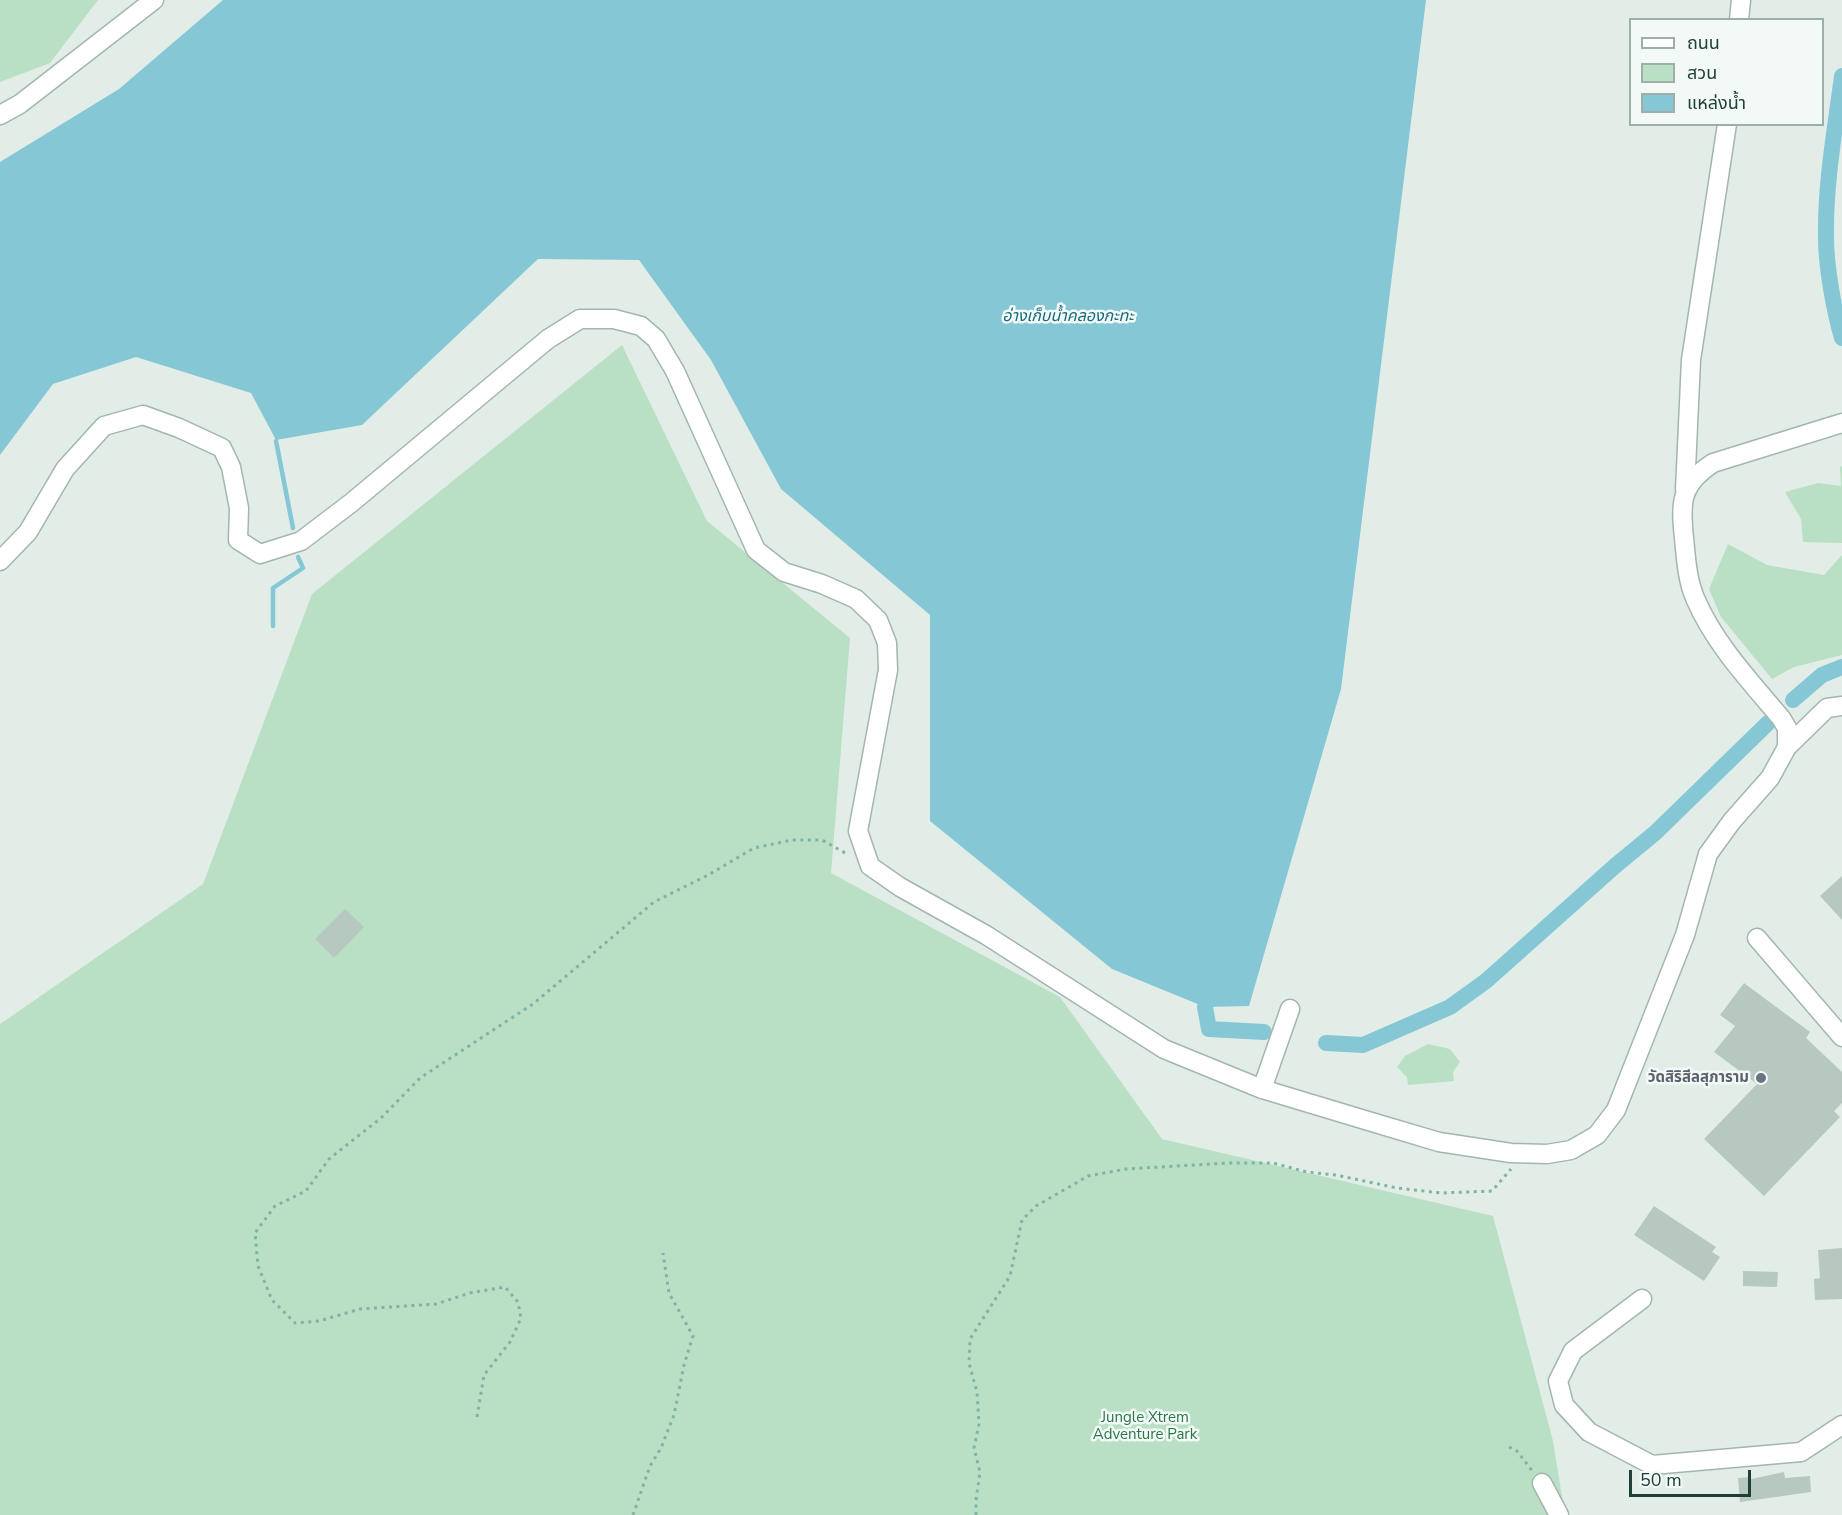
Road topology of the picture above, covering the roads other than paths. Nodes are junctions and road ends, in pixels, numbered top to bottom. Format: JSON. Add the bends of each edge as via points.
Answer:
{"nodes":[{"id":1,"x":154,"y":0,"type":"edge"},
{"id":2,"x":1741,"y":0,"type":"edge"},
{"id":3,"x":1738,"y":18,"type":"edge"},
{"id":4,"x":0,"y":115,"type":"edge"},
{"id":5,"x":1727,"y":126,"type":"edge"},
{"id":6,"x":1842,"y":423,"type":"edge"},
{"id":7,"x":1685,"y":492,"type":"junction"},
{"id":8,"x":0,"y":561,"type":"edge"},
{"id":9,"x":1842,"y":706,"type":"edge"},
{"id":10,"x":1787,"y":747,"type":"junction"},
{"id":11,"x":1756,"y":938,"type":"dead end"},
{"id":12,"x":1290,"y":1010,"type":"dead end"},
{"id":13,"x":1842,"y":1037,"type":"edge"},
{"id":14,"x":1262,"y":1089,"type":"junction"},
{"id":15,"x":1642,"y":1299,"type":"dead end"},
{"id":16,"x":1842,"y":1425,"type":"edge"},
{"id":17,"x":1542,"y":1483,"type":"road end"},
{"id":18,"x":1559,"y":1515,"type":"edge"}],
"edges":[{"from":1,"to":4,"type":"street","via":[[20,104]]},
{"from":2,"to":3,"type":"street"},
{"from":5,"to":7,"type":"street","via":[[1690,360]]},
{"from":6,"to":7,"type":"street","via":[[1713,463],[1696,475]]},
{"from":7,"to":10,"type":"street","via":[[1682,522],[1694,597],[1724,649],[1781,718],[1787,728]]},
{"from":8,"to":14,"type":"street","via":[[28,532],[65,469],[104,426],[143,416],[222,448],[231,467],[239,507],[238,540],[260,554],[301,541],[548,339],[580,319],[614,319],[641,326],[656,339],[675,371],[756,550],[784,572],[856,599],[878,620],[887,643],[888,670],[858,831],[870,866],[1164,1049]]},
{"from":9,"to":10,"type":"street","via":[[1827,708]]},
{"from":10,"to":14,"type":"street","via":[[1770,778],[1708,854],[1685,935],[1616,1110],[1597,1135],[1571,1150],[1523,1154],[1439,1142]]},
{"from":11,"to":13,"type":"street"},
{"from":12,"to":14,"type":"street"},
{"from":15,"to":16,"type":"street","via":[[1573,1351],[1558,1382],[1564,1405],[1589,1432],[1652,1466],[1801,1452]]},
{"from":17,"to":18,"type":"street"}]}
